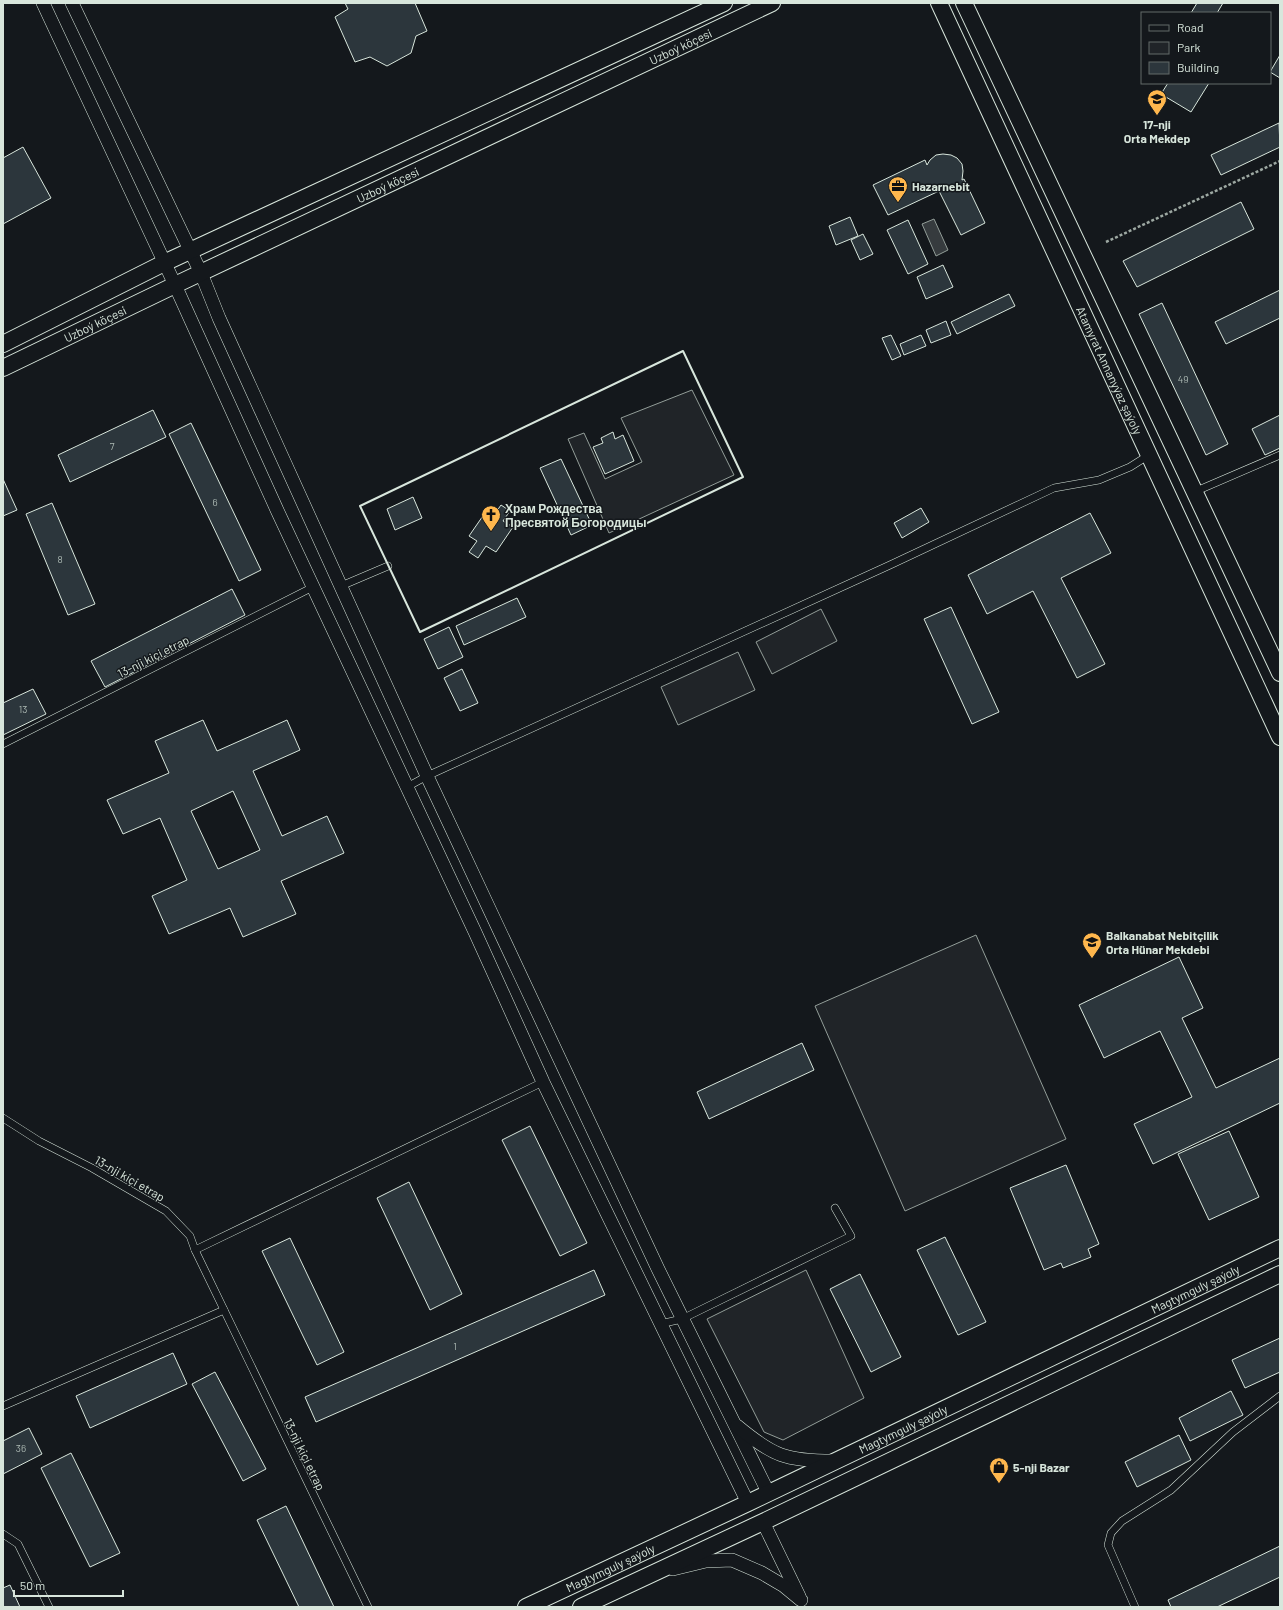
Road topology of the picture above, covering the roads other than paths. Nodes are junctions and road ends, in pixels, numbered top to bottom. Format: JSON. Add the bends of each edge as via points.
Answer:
{"nodes":[{"id":1,"x":43,"y":3,"type":"edge"},
{"id":2,"x":72,"y":3,"type":"edge"},
{"id":3,"x":724,"y":3,"type":"edge"},
{"id":4,"x":772,"y":3,"type":"edge"},
{"id":5,"x":938,"y":3,"type":"edge"},
{"id":6,"x":964,"y":3,"type":"edge"},
{"id":7,"x":190,"y":252,"type":"junction"},
{"id":8,"x":164,"y":264,"type":"junction"},
{"id":9,"x":201,"y":273,"type":"junction"},
{"id":10,"x":174,"y":285,"type":"junction"},
{"id":11,"x":3,"y":344,"type":"edge"},
{"id":12,"x":3,"y":368,"type":"edge"},
{"id":13,"x":1149,"y":455,"type":"junction"},
{"id":14,"x":1280,"y":455,"type":"edge"},
{"id":15,"x":1194,"y":492,"type":"junction"},
{"id":16,"x":388,"y":566,"type":"dead end"},
{"id":17,"x":341,"y":586,"type":"junction"},
{"id":18,"x":313,"y":587,"type":"junction"},
{"id":19,"x":1280,"y":673,"type":"edge"},
{"id":20,"x":1280,"y":737,"type":"edge"},
{"id":21,"x":3,"y":744,"type":"edge"},
{"id":22,"x":427,"y":776,"type":"junction"},
{"id":23,"x":407,"y":787,"type":"junction"},
{"id":24,"x":543,"y":1082,"type":"junction"},
{"id":25,"x":3,"y":1118,"type":"edge"},
{"id":26,"x":835,"y":1208,"type":"dead end"},
{"id":27,"x":1280,"y":1248,"type":"edge"},
{"id":28,"x":195,"y":1250,"type":"junction"},
{"id":29,"x":1280,"y":1274,"type":"edge"},
{"id":30,"x":224,"y":1310,"type":"junction"},
{"id":31,"x":682,"y":1319,"type":"junction"},
{"id":32,"x":660,"y":1324,"type":"junction"},
{"id":33,"x":1280,"y":1396,"type":"edge"},
{"id":34,"x":3,"y":1406,"type":"edge"},
{"id":35,"x":734,"y":1422,"type":"junction"},
{"id":36,"x":833,"y":1461,"type":"junction"},
{"id":37,"x":768,"y":1492,"type":"junction"},
{"id":38,"x":748,"y":1503,"type":"junction"},
{"id":39,"x":763,"y":1522,"type":"junction"},
{"id":40,"x":3,"y":1534,"type":"edge"},
{"id":41,"x":656,"y":1572,"type":"junction"},
{"id":42,"x":802,"y":1604,"type":"edge"},
{"id":43,"x":49,"y":1607,"type":"edge"},
{"id":44,"x":368,"y":1607,"type":"edge"},
{"id":45,"x":526,"y":1607,"type":"edge"},
{"id":46,"x":581,"y":1607,"type":"edge"},
{"id":47,"x":1135,"y":1607,"type":"edge"}],
"edges":[{"from":1,"to":8,"type":"street"},
{"from":2,"to":7,"type":"street"},
{"from":3,"to":7,"type":"street","name":"Uzboý köçesi"},
{"from":4,"to":9,"type":"street","name":"Uzboý köçesi"},
{"from":5,"to":13,"type":"street","name":"Atamyrat Annanyýaz şaýoly"},
{"from":6,"to":15,"type":"street","name":"Atamyrat Annanyýaz şaýoly"},
{"from":7,"to":8,"type":"street","name":"Uzboý köçesi"},
{"from":7,"to":9,"type":"street"},
{"from":8,"to":10,"type":"street"},
{"from":8,"to":11,"type":"street","name":"Uzboý köçesi"},
{"from":9,"to":10,"type":"street","name":"Uzboý köçesi"},
{"from":9,"to":17,"type":"street"},
{"from":10,"to":12,"type":"street","name":"Uzboý köçesi"},
{"from":10,"to":18,"type":"street"},
{"from":13,"to":20,"type":"street","name":"Atamyrat Annanyýaz şaýoly"},
{"from":13,"to":22,"type":"lane","via":[[1130,467],[1099,480],[1054,488]]},
{"from":14,"to":15,"type":"lane"},
{"from":15,"to":19,"type":"street","name":"Atamyrat Annanyýaz şaýoly"},
{"from":16,"to":17,"type":"lane"},
{"from":17,"to":22,"type":"street"},
{"from":18,"to":21,"type":"lane","name":"13-nji kiçi etrap"},
{"from":18,"to":23,"type":"street"},
{"from":22,"to":23,"type":"lane"},
{"from":22,"to":31,"type":"street"},
{"from":23,"to":24,"type":"street"},
{"from":24,"to":28,"type":"lane"},
{"from":24,"to":32,"type":"street"},
{"from":25,"to":28,"type":"lane","name":"13-nji kiçi etrap","via":[[39,1141],[166,1211],[190,1236]]},
{"from":26,"to":31,"type":"lane","via":[[851,1236]]},
{"from":27,"to":36,"type":"street","name":"Magtymguly şaýoly"},
{"from":28,"to":30,"type":"lane","name":"13-nji kiçi etrap"},
{"from":29,"to":39,"type":"street","name":"Magtymguly şaýoly"},
{"from":30,"to":34,"type":"lane"},
{"from":30,"to":44,"type":"lane","name":"13-nji kiçi etrap"},
{"from":31,"to":32,"type":"lane"},
{"from":31,"to":35,"type":"street"},
{"from":32,"to":38,"type":"street"},
{"from":33,"to":47,"type":"lane","via":[[1233,1432],[1171,1490],[1122,1521],[1111,1533],[1108,1545]]},
{"from":35,"to":36,"type":"street","via":[[770,1451],[782,1456],[812,1461]]},
{"from":35,"to":37,"type":"street"},
{"from":36,"to":37,"type":"street","name":"Magtymguly şaýoly"},
{"from":37,"to":38,"type":"street","name":"Magtymguly şaýoly"},
{"from":38,"to":45,"type":"street","name":"Magtymguly şaýoly"},
{"from":39,"to":41,"type":"street","name":"Magtymguly şaýoly"},
{"from":39,"to":42,"type":"street"},
{"from":40,"to":43,"type":"lane","via":[[18,1544]]},
{"from":41,"to":42,"type":"street","via":[[706,1561],[732,1560],[762,1572]]},
{"from":41,"to":46,"type":"street","name":"Magtymguly şaýoly"}]}
